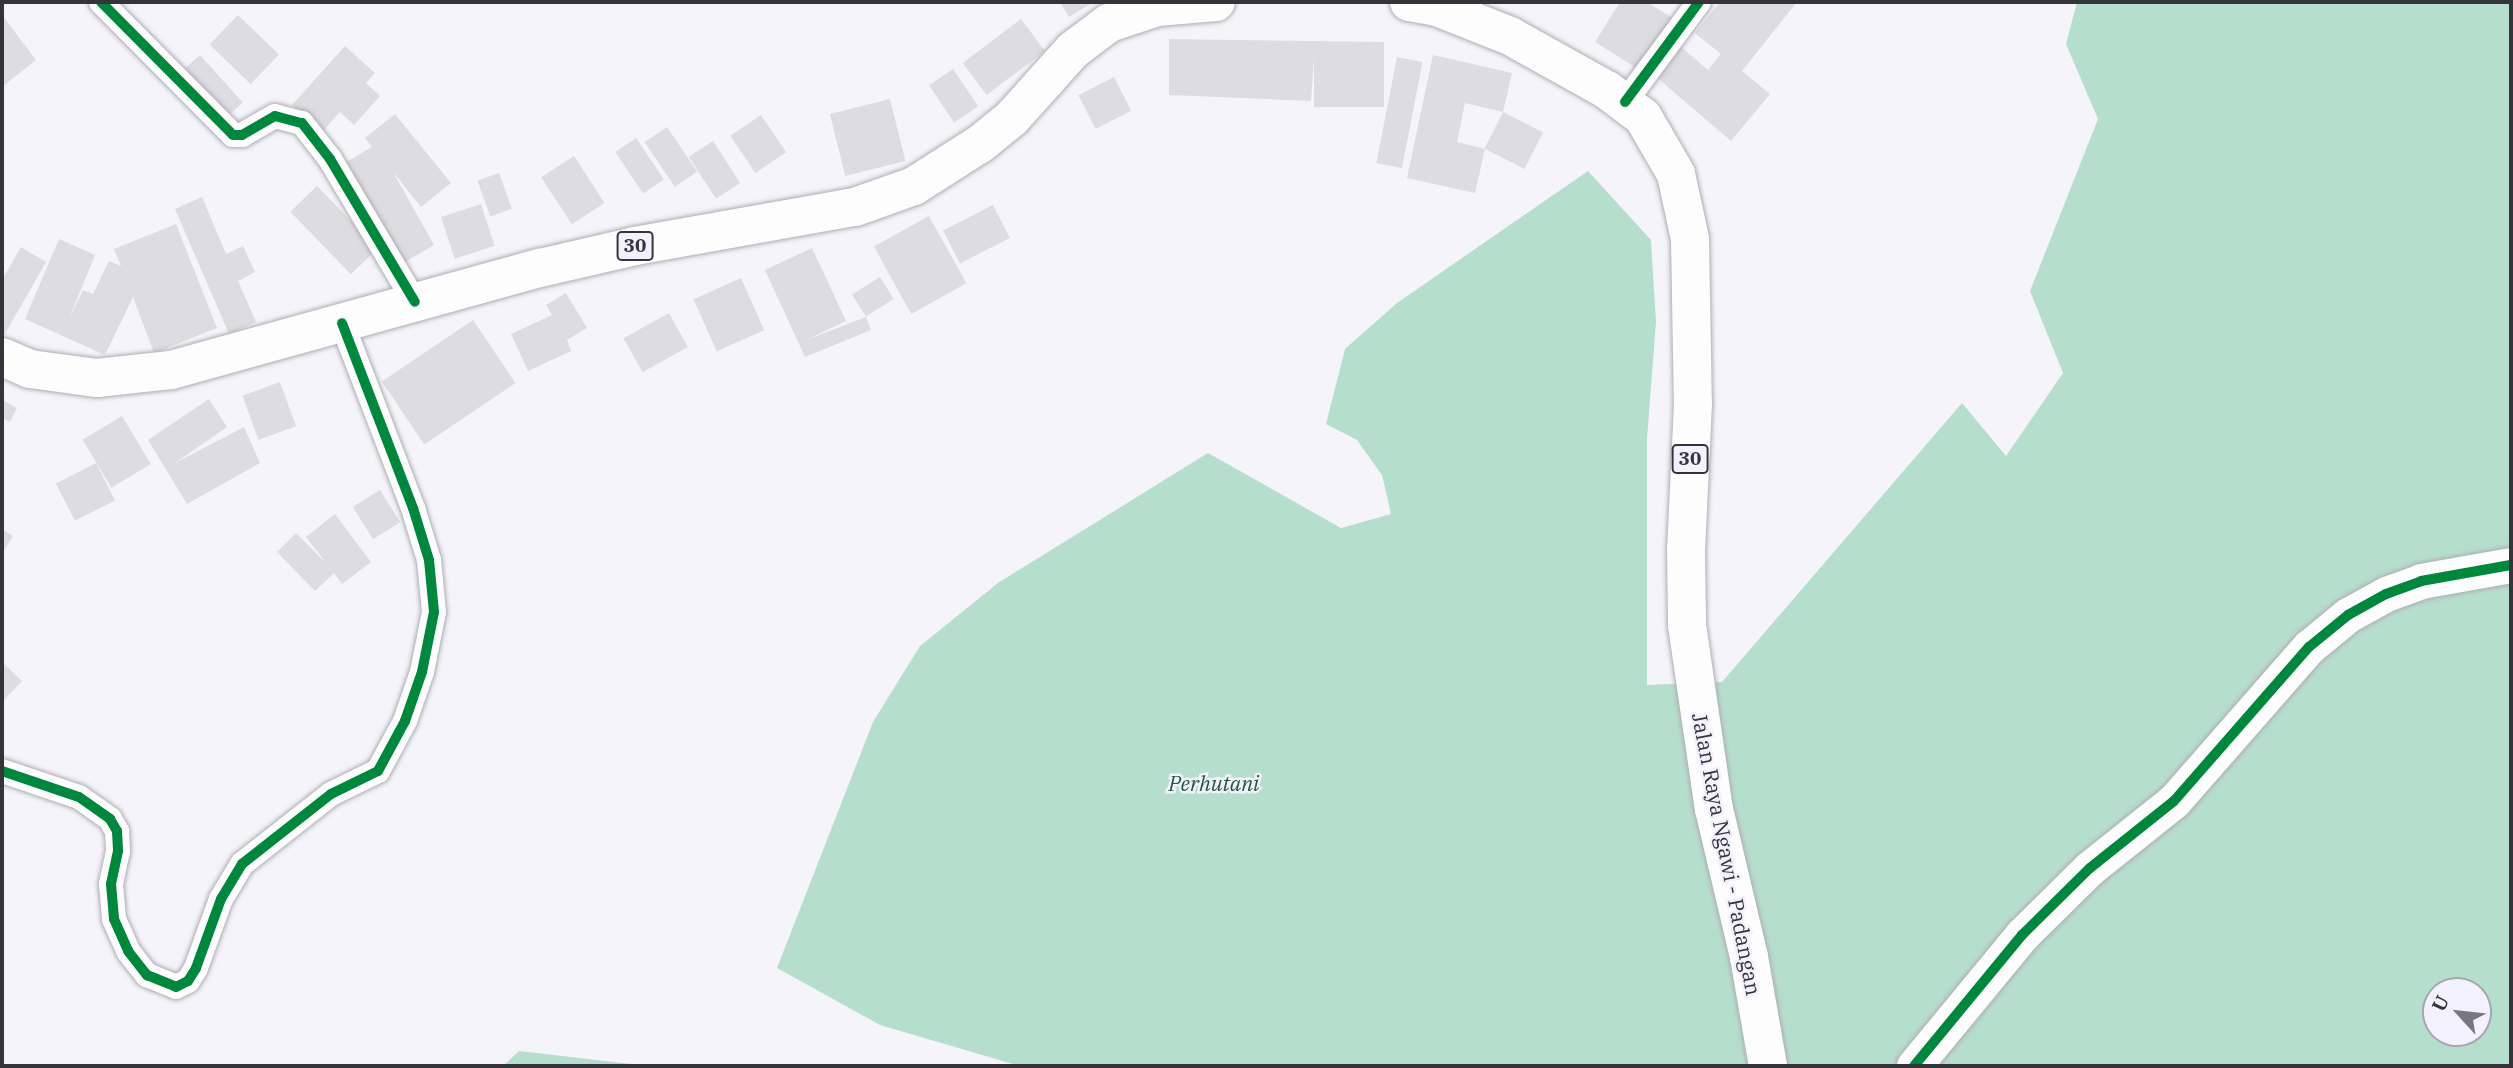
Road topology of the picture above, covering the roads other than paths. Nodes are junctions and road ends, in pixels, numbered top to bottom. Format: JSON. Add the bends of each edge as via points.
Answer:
{"nodes":[{"id":1,"x":101,"y":2,"type":"edge"},
{"id":2,"x":1216,"y":2,"type":"edge"},
{"id":3,"x":1409,"y":2,"type":"edge"},
{"id":4,"x":1699,"y":2,"type":"edge"},
{"id":5,"x":1156,"y":4,"type":"edge"},
{"id":6,"x":1625,"y":102,"type":"junction"},
{"id":7,"x":415,"y":302,"type":"junction"},
{"id":8,"x":342,"y":323,"type":"junction"},
{"id":9,"x":2,"y":357,"type":"edge"},
{"id":10,"x":2511,"y":565,"type":"edge"},
{"id":11,"x":2,"y":771,"type":"edge"},
{"id":12,"x":1768,"y":1066,"type":"edge"},
{"id":13,"x":1914,"y":1066,"type":"edge"}],
"edges":[{"from":1,"to":7,"type":"street","via":[[233,135],[242,135],[275,116],[302,123],[330,159]]},
{"from":2,"to":5,"type":"highway","number":"30"},
{"from":3,"to":6,"type":"highway","name":"Jalan Raya Ngawi - Padangan","number":"30","via":[[1437,7],[1510,36]]},
{"from":4,"to":6,"type":"street"},
{"from":5,"to":7,"type":"highway","number":"30","via":[[1093,33],[1012,118],[914,186],[855,207],[635,246]]},
{"from":6,"to":12,"type":"highway","name":"Jalan Raya Ngawi - Padangan","number":"30","via":[[1643,117],[1663,145],[1686,208],[1693,403],[1685,549],[1687,625],[1714,809]]},
{"from":7,"to":8,"type":"highway","number":"30"},
{"from":8,"to":9,"type":"highway","number":"30","via":[[133,376],[60,374]]},
{"from":8,"to":11,"type":"street","via":[[414,508],[429,560],[434,612],[422,673],[405,721],[378,771],[331,794],[242,864],[221,898],[196,968],[188,981],[176,986],[147,975],[114,919],[111,884],[118,841],[110,819],[79,797]]},
{"from":10,"to":13,"type":"street","via":[[2421,581],[2386,594],[2348,615],[2309,647],[2174,801],[2090,868],[2021,936]]}]}
